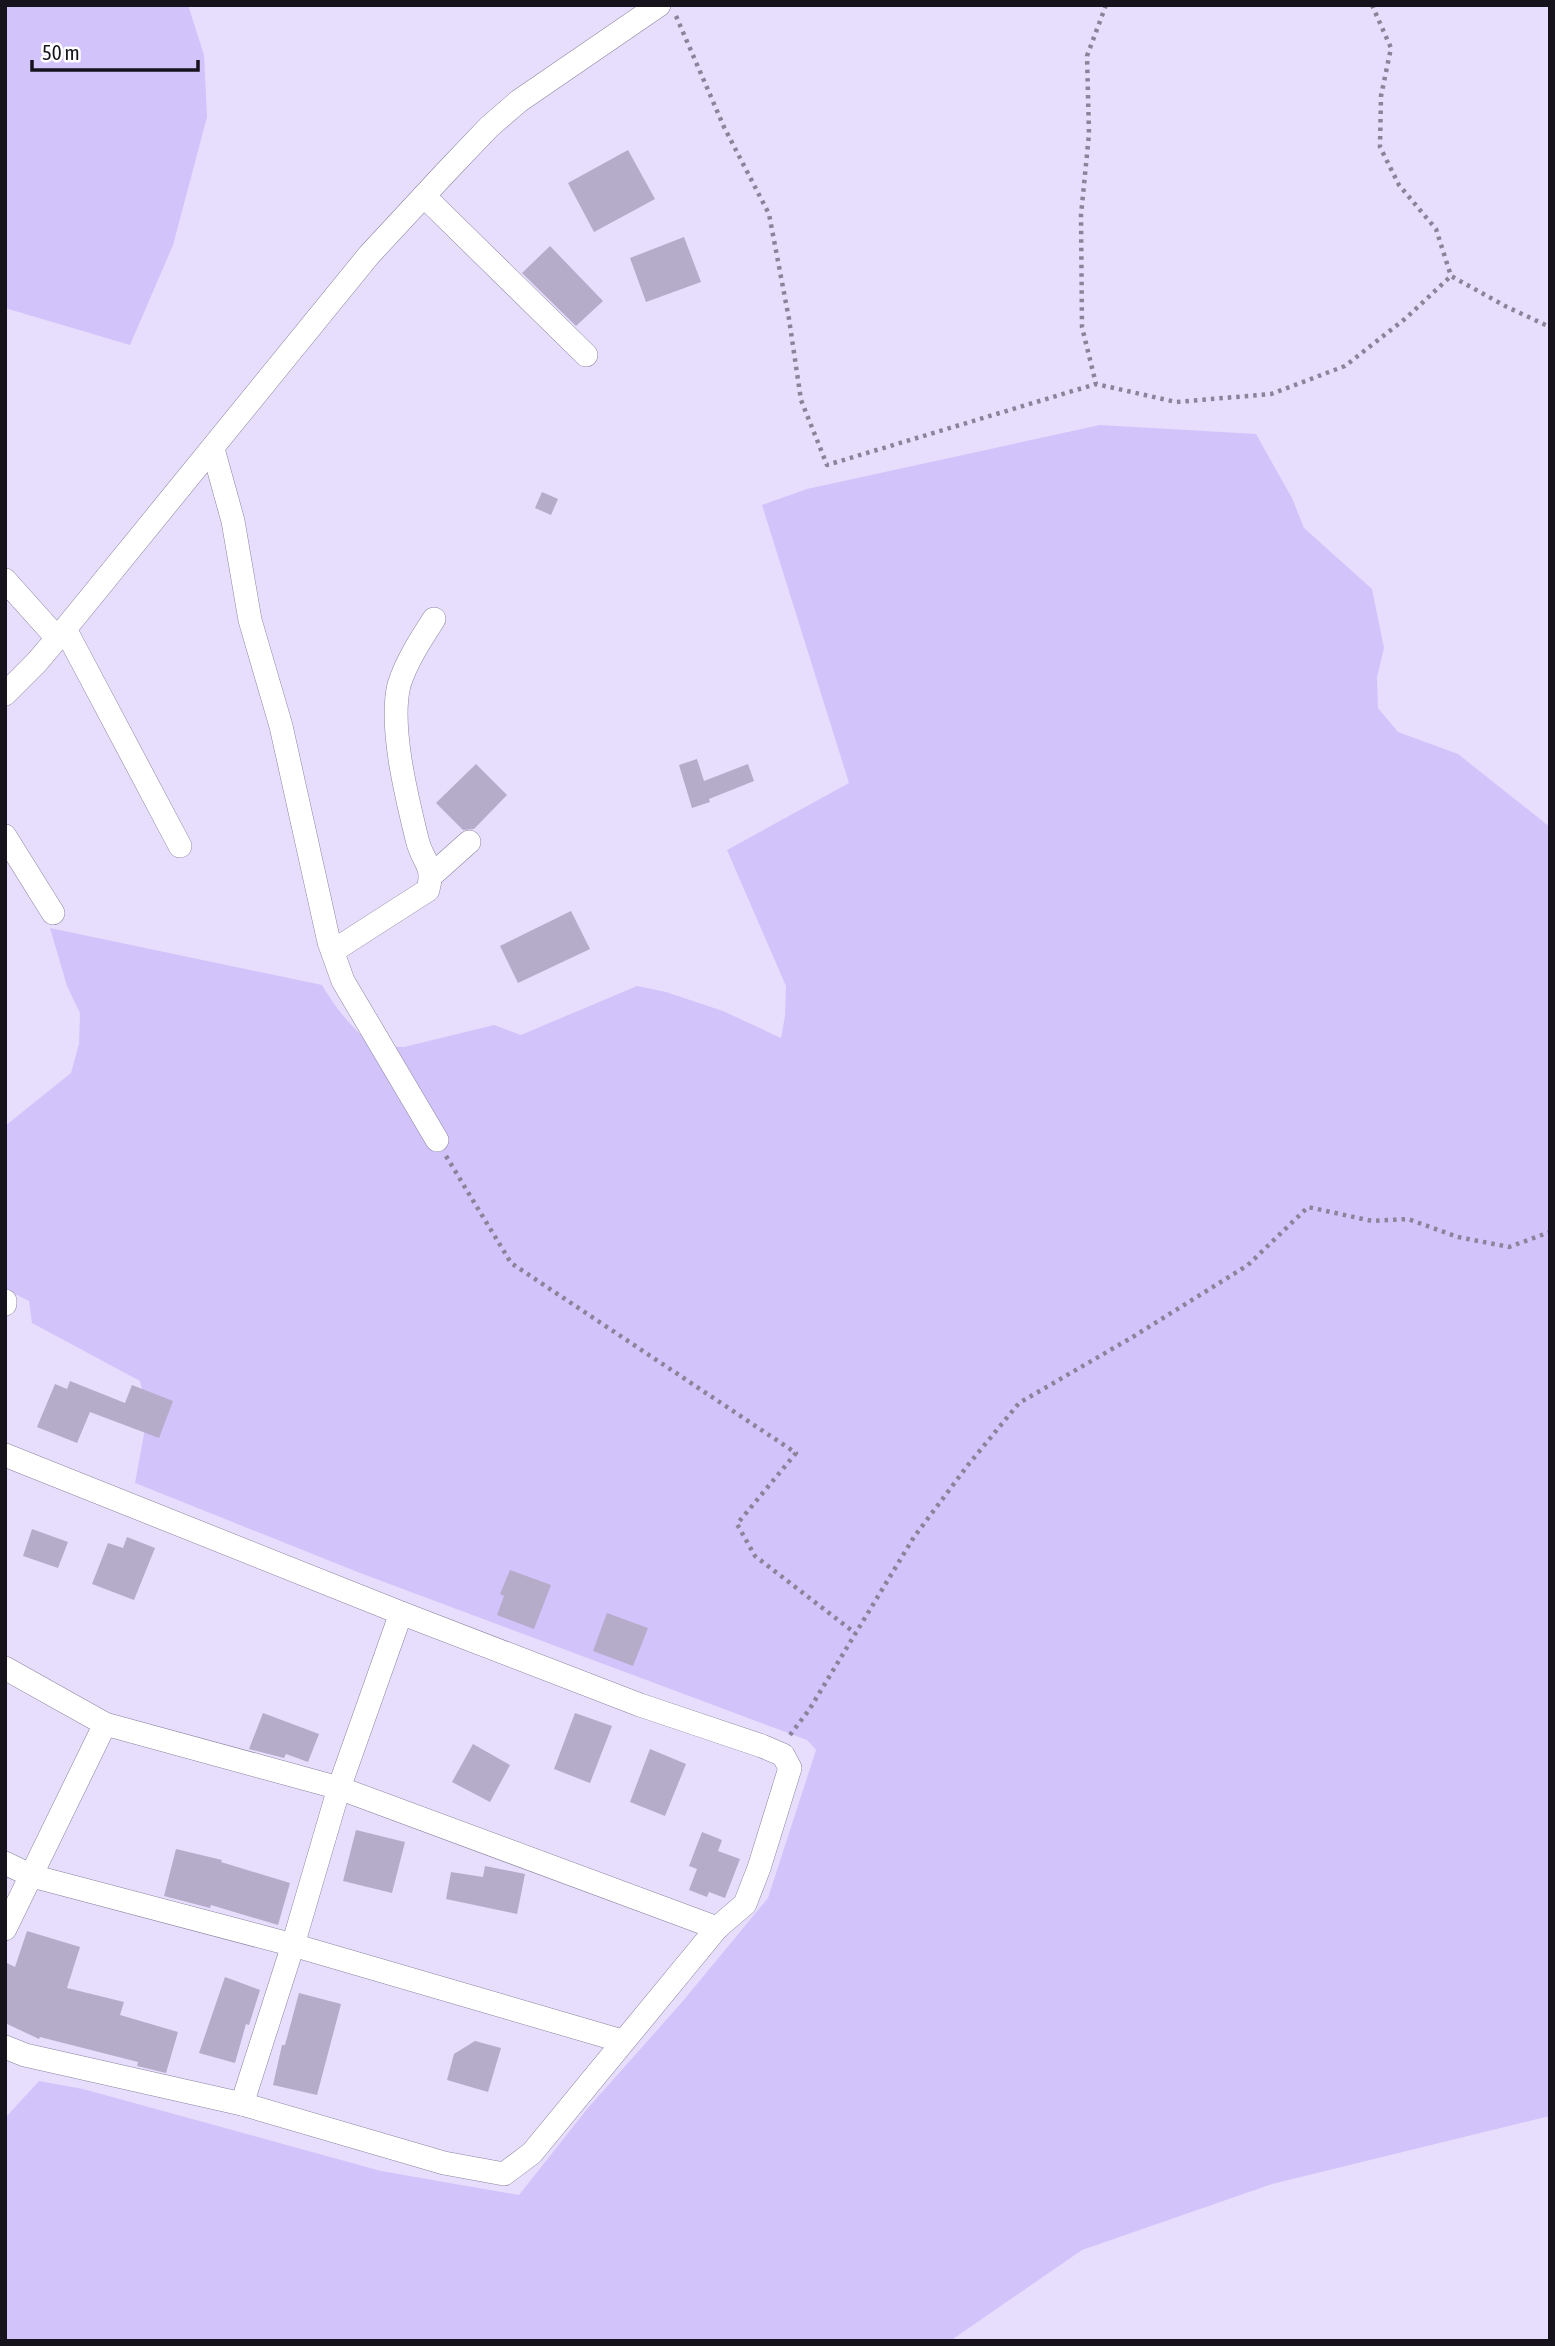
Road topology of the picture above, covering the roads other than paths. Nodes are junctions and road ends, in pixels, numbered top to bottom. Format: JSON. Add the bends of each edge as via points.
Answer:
{"nodes":[{"id":1,"x":659,"y":5,"type":"edge"},
{"id":2,"x":424,"y":196,"type":"junction"},
{"id":3,"x":586,"y":355,"type":"dead end"},
{"id":4,"x":213,"y":449,"type":"junction"},
{"id":5,"x":5,"y":580,"type":"edge"},
{"id":6,"x":434,"y":619,"type":"dead end"},
{"id":7,"x":61,"y":634,"type":"junction"},
{"id":8,"x":5,"y":694,"type":"edge"},
{"id":9,"x":5,"y":836,"type":"edge"},
{"id":10,"x":469,"y":842,"type":"dead end"},
{"id":11,"x":180,"y":846,"type":"dead end"},
{"id":12,"x":432,"y":875,"type":"junction"},
{"id":13,"x":53,"y":914,"type":"dead end"},
{"id":14,"x":332,"y":951,"type":"junction"},
{"id":15,"x":437,"y":1140,"type":"road end"},
{"id":16,"x":5,"y":1455,"type":"edge"},
{"id":17,"x":401,"y":1614,"type":"junction"},
{"id":18,"x":5,"y":1668,"type":"edge"},
{"id":19,"x":105,"y":1724,"type":"junction"},
{"id":20,"x":339,"y":1788,"type":"junction"},
{"id":21,"x":5,"y":1863,"type":"edge"},
{"id":22,"x":32,"y":1876,"type":"junction"},
{"id":23,"x":717,"y":1928,"type":"junction"},
{"id":24,"x":5,"y":1929,"type":"edge"},
{"id":25,"x":293,"y":1945,"type":"junction"},
{"id":26,"x":622,"y":2041,"type":"junction"},
{"id":27,"x":5,"y":2047,"type":"edge"},
{"id":28,"x":242,"y":2104,"type":"junction"}],
"edges":[{"from":1,"to":2,"type":"street","via":[[519,101]]},
{"from":2,"to":3,"type":"street"},
{"from":2,"to":4,"type":"street","via":[[369,255]]},
{"from":4,"to":7,"type":"street"},
{"from":4,"to":14,"type":"street"},
{"from":5,"to":7,"type":"street"},
{"from":6,"to":12,"type":"street","via":[[399,686],[396,729],[418,844]]},
{"from":7,"to":8,"type":"street"},
{"from":7,"to":11,"type":"street"},
{"from":9,"to":13,"type":"street"},
{"from":10,"to":12,"type":"street"},
{"from":12,"to":14,"type":"street","via":[[428,890]]},
{"from":14,"to":15,"type":"street","via":[[343,981]]},
{"from":16,"to":17,"type":"street"},
{"from":17,"to":20,"type":"street"},
{"from":17,"to":23,"type":"street","via":[[783,1755],[790,1768],[759,1868],[745,1904]]},
{"from":18,"to":19,"type":"street"},
{"from":19,"to":20,"type":"street"},
{"from":19,"to":22,"type":"street"},
{"from":20,"to":23,"type":"street"},
{"from":20,"to":25,"type":"street"},
{"from":21,"to":22,"type":"street"},
{"from":22,"to":24,"type":"street"},
{"from":22,"to":25,"type":"street"},
{"from":23,"to":26,"type":"street"},
{"from":25,"to":26,"type":"street"},
{"from":25,"to":28,"type":"street"},
{"from":26,"to":28,"type":"street","via":[[531,2153],[504,2174],[444,2162]]},
{"from":27,"to":28,"type":"street"}]}
